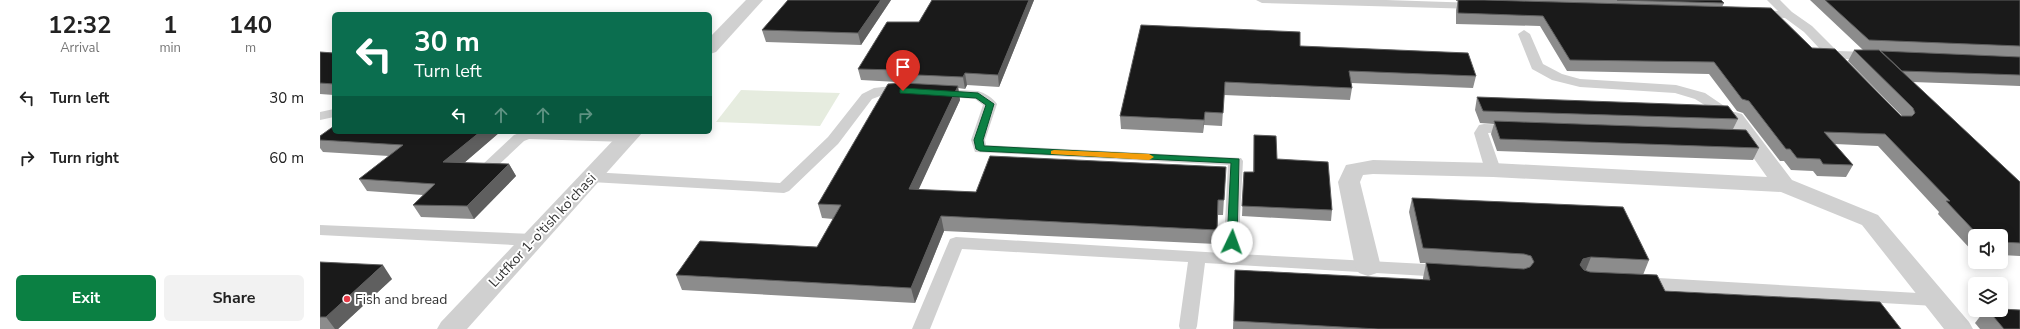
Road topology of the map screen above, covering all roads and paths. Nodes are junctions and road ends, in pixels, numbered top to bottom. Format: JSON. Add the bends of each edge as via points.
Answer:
{"nodes":[{"id":1,"x":755,"y":0,"type":"edge"},
{"id":2,"x":1262,"y":0,"type":"edge"},
{"id":3,"x":1773,"y":0,"type":"edge"},
{"id":4,"x":1485,"y":6,"type":"edge"},
{"id":5,"x":1748,"y":14,"type":"edge"},
{"id":6,"x":1788,"y":15,"type":"junction"},
{"id":7,"x":1524,"y":34,"type":"dead end"},
{"id":8,"x":712,"y":46,"type":"edge"},
{"id":9,"x":1833,"y":55,"type":"junction"},
{"id":10,"x":1880,"y":57,"type":"edge"},
{"id":11,"x":1850,"y":72,"type":"edge"},
{"id":12,"x":332,"y":113,"type":"edge"},
{"id":13,"x":320,"y":116,"type":"edge"},
{"id":14,"x":1525,"y":128,"type":"edge"},
{"id":15,"x":1739,"y":130,"type":"joint"},
{"id":16,"x":630,"y":135,"type":"edge"},
{"id":17,"x":487,"y":168,"type":"edge"},
{"id":18,"x":1493,"y":170,"type":"junction"},
{"id":19,"x":592,"y":176,"type":"junction"},
{"id":20,"x":1784,"y":185,"type":"junction"},
{"id":21,"x":320,"y":230,"type":"edge"},
{"id":22,"x":533,"y":240,"type":"junction"},
{"id":23,"x":1197,"y":257,"type":"junction"},
{"id":24,"x":1229,"y":259,"type":"junction"},
{"id":25,"x":1368,"y":267,"type":"junction"},
{"id":26,"x":1459,"y":272,"type":"edge"},
{"id":27,"x":1624,"y":282,"type":"edge"},
{"id":28,"x":1935,"y":300,"type":"junction"},
{"id":29,"x":1188,"y":326,"type":"dead end"},
{"id":30,"x":451,"y":329,"type":"edge"},
{"id":31,"x":921,"y":329,"type":"edge"},
{"id":32,"x":1959,"y":329,"type":"edge"}],
"edges":[{"from":1,"to":8,"type":"street"},
{"from":2,"to":4,"type":"lane"},
{"from":3,"to":6,"type":"lane"},
{"from":5,"to":6,"type":"lane"},
{"from":6,"to":9,"type":"lane","via":[[1808,29]]},
{"from":7,"to":15,"type":"lane","via":[[1537,66],[1557,77],[1580,83],[1676,89],[1700,96]]},
{"from":9,"to":10,"type":"lane"},
{"from":9,"to":11,"type":"lane"},
{"from":12,"to":13,"type":"lane"},
{"from":14,"to":18,"type":"lane","via":[[1484,128],[1481,133]]},
{"from":15,"to":20,"type":"street"},
{"from":16,"to":17,"type":"lane","via":[[527,135],[519,138]]},
{"from":16,"to":19,"type":"street","name":"Lutfkor 1-o'tish ko'chasi"},
{"from":18,"to":20,"type":"street"},
{"from":18,"to":25,"type":"street","via":[[1373,167],[1354,170],[1349,182]]},
{"from":19,"to":22,"type":"street","name":"Lutfkor 1-o'tish ko'chasi"},
{"from":19,"to":24,"type":"lane","via":[[784,188],[813,162],[871,94],[888,90],[978,95],[990,104],[978,140],[980,149],[1236,161]]},
{"from":20,"to":28,"type":"street","via":[[1870,220]]},
{"from":21,"to":22,"type":"lane"},
{"from":22,"to":30,"type":"street","name":"Lutfkor 1-o'tish ko'chasi"},
{"from":23,"to":24,"type":"lane"},
{"from":23,"to":29,"type":"lane"},
{"from":23,"to":31,"type":"lane","via":[[956,243]]},
{"from":24,"to":25,"type":"lane"},
{"from":25,"to":26,"type":"lane"},
{"from":27,"to":28,"type":"lane"},
{"from":28,"to":32,"type":"street"}]}
